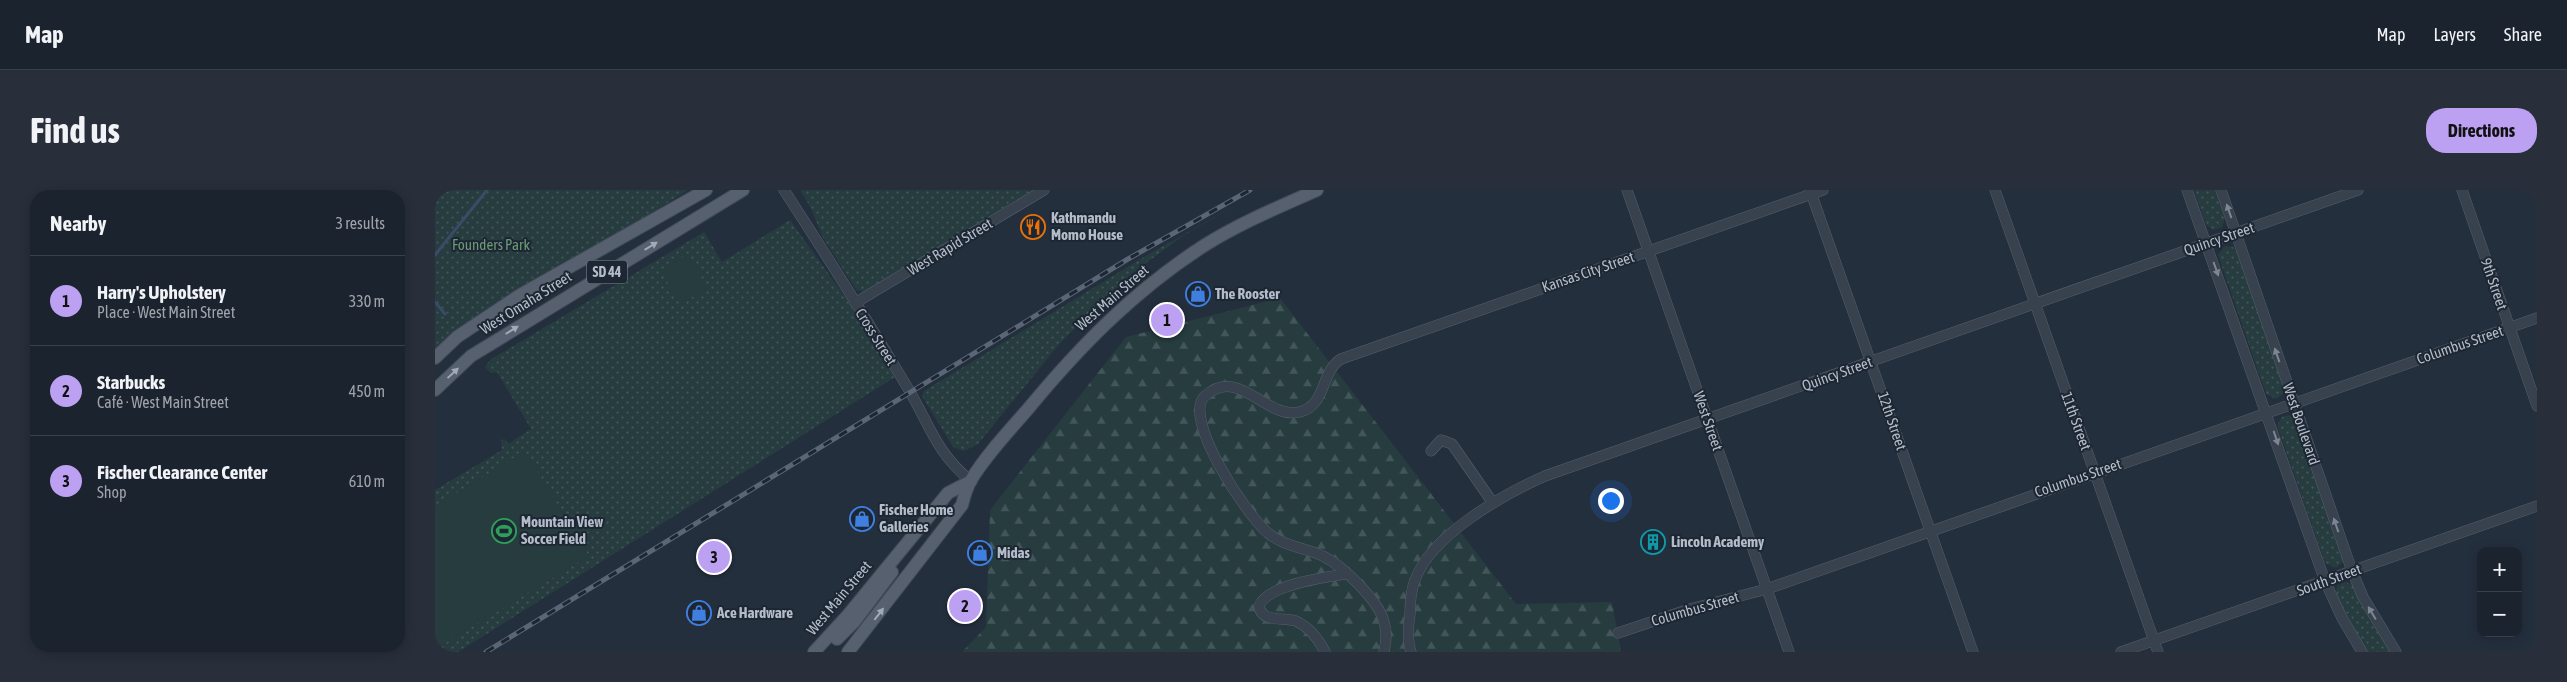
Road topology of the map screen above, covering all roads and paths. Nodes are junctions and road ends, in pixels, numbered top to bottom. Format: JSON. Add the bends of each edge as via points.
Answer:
{"nodes":[{"id":1,"x":706,"y":190,"type":"edge"},
{"id":2,"x":743,"y":190,"type":"edge"},
{"id":3,"x":784,"y":190,"type":"edge"},
{"id":4,"x":1044,"y":190,"type":"edge"},
{"id":5,"x":1317,"y":190,"type":"edge"},
{"id":6,"x":1627,"y":190,"type":"edge"},
{"id":7,"x":1823,"y":190,"type":"edge"},
{"id":8,"x":1995,"y":190,"type":"edge"},
{"id":9,"x":2187,"y":190,"type":"edge"},
{"id":10,"x":2221,"y":190,"type":"edge"},
{"id":11,"x":2358,"y":190,"type":"edge"},
{"id":12,"x":2462,"y":190,"type":"edge"},
{"id":13,"x":1811,"y":192,"type":"edge"},
{"id":14,"x":2236,"y":233,"type":"junction"},
{"id":15,"x":2206,"y":243,"type":"junction"},
{"id":16,"x":1648,"y":251,"type":"junction"},
{"id":17,"x":855,"y":303,"type":"junction"},
{"id":18,"x":2035,"y":304,"type":"junction"},
{"id":19,"x":2537,"y":318,"type":"edge"},
{"id":20,"x":2510,"y":328,"type":"junction"},
{"id":21,"x":435,"y":358,"type":"edge"},
{"id":22,"x":1871,"y":361,"type":"junction"},
{"id":23,"x":435,"y":390,"type":"edge"},
{"id":24,"x":2293,"y":402,"type":"junction"},
{"id":25,"x":2537,"y":406,"type":"edge"},
{"id":26,"x":2267,"y":412,"type":"junction"},
{"id":27,"x":1708,"y":420,"type":"junction"},
{"id":28,"x":1431,"y":451,"type":"dead end"},
{"id":29,"x":2095,"y":472,"type":"junction"},
{"id":30,"x":971,"y":481,"type":"junction"},
{"id":31,"x":1493,"y":503,"type":"junction"},
{"id":32,"x":2537,"y":506,"type":"edge"},
{"id":33,"x":1931,"y":530,"type":"junction"},
{"id":34,"x":911,"y":536,"type":"junction"},
{"id":35,"x":2352,"y":571,"type":"junction"},
{"id":36,"x":1347,"y":574,"type":"junction"},
{"id":37,"x":2325,"y":581,"type":"junction"},
{"id":38,"x":1767,"y":589,"type":"junction"},
{"id":39,"x":1618,"y":632,"type":"dead end"},
{"id":40,"x":2153,"y":641,"type":"junction"},
{"id":41,"x":814,"y":652,"type":"edge"},
{"id":42,"x":825,"y":652,"type":"edge"},
{"id":43,"x":848,"y":652,"type":"edge"},
{"id":44,"x":1325,"y":652,"type":"edge"},
{"id":45,"x":1384,"y":652,"type":"edge"},
{"id":46,"x":1411,"y":652,"type":"edge"},
{"id":47,"x":1789,"y":652,"type":"edge"},
{"id":48,"x":1973,"y":652,"type":"edge"},
{"id":49,"x":2121,"y":652,"type":"edge"},
{"id":50,"x":2158,"y":652,"type":"edge"},
{"id":51,"x":2363,"y":652,"type":"edge"},
{"id":52,"x":2396,"y":652,"type":"edge"}],
"edges":[{"from":1,"to":21,"type":"main road","name":"West Omaha Street","number":"SD 44","via":[[520,295],[457,337]]},
{"from":23,"to":2,"type":"main road","name":"West Omaha Street","number":"SD 44","one_way":true,"via":[[471,356]]},
{"from":3,"to":17,"type":"street","name":"Cross Street"},
{"from":4,"to":17,"type":"street","name":"West Rapid Street"},
{"from":5,"to":30,"type":"main road","name":"West Main Street","via":[[1262,214],[1205,245],[1119,309],[1072,356]]},
{"from":6,"to":16,"type":"street","name":"West Street"},
{"from":7,"to":13,"type":"street","name":"Kansas City Street"},
{"from":8,"to":18,"type":"street","name":"11th Street"},
{"from":9,"to":15,"type":"street","name":"West Boulevard"},
{"from":14,"to":10,"type":"street","name":"West Boulevard","one_way":true},
{"from":11,"to":14,"type":"street","name":"Quincy Street"},
{"from":12,"to":20,"type":"street","name":"9th Street"},
{"from":13,"to":16,"type":"street","name":"Kansas City Street"},
{"from":13,"to":22,"type":"street","name":"12th Street"},
{"from":14,"to":15,"type":"street","name":"Quincy Street"},
{"from":24,"to":14,"type":"street","name":"West Boulevard","one_way":true},
{"from":15,"to":18,"type":"street","name":"Quincy Street"},
{"from":15,"to":26,"type":"street","name":"West Boulevard","one_way":true},
{"from":16,"to":27,"type":"street","name":"West Street"},
{"from":16,"to":36,"type":"street","name":"Kansas City Street","via":[[1353,354],[1334,363],[1319,398],[1298,412],[1281,412],[1247,392],[1229,387],[1205,396],[1199,411],[1210,448],[1261,528],[1280,540],[1323,556]]},
{"from":17,"to":30,"type":"street","name":"Cross Street","via":[[910,392],[942,452],[953,467]]},
{"from":18,"to":22,"type":"street","name":"Quincy Street"},
{"from":18,"to":29,"type":"street","name":"11th Street"},
{"from":19,"to":20,"type":"street","name":"Columbus Street"},
{"from":20,"to":24,"type":"street","name":"Columbus Street"},
{"from":20,"to":25,"type":"street","name":"9th Street"},
{"from":22,"to":27,"type":"street","name":"Quincy Street"},
{"from":22,"to":33,"type":"street","name":"12th Street"},
{"from":24,"to":26,"type":"street","name":"Columbus Street"},
{"from":35,"to":24,"type":"street","name":"West Boulevard","one_way":true},
{"from":26,"to":29,"type":"street","name":"Columbus Street"},
{"from":26,"to":37,"type":"street","name":"West Boulevard","one_way":true},
{"from":27,"to":31,"type":"street","name":"Quincy Street","via":[[1545,476]]},
{"from":27,"to":38,"type":"street","name":"West Street"},
{"from":28,"to":31,"type":"street","via":[[1441,440],[1452,444]]},
{"from":29,"to":33,"type":"street","name":"Columbus Street"},
{"from":29,"to":40,"type":"street","name":"11th Street"},
{"from":30,"to":34,"type":"main road","name":"West Main Street","via":[[948,493]]},
{"from":43,"to":30,"type":"main road","name":"West Main Street","one_way":true,"via":[[961,505]]},
{"from":31,"to":46,"type":"street","name":"Quincy Street","via":[[1444,540],[1415,578],[1408,629]]},
{"from":32,"to":35,"type":"street","name":"South Street"},
{"from":33,"to":38,"type":"street","name":"Columbus Street"},
{"from":33,"to":48,"type":"street","name":"12th Street"},
{"from":34,"to":41,"type":"main road","name":"West Main Street"},
{"from":34,"to":42,"type":"main road","via":[[892,572],[855,621]]},
{"from":35,"to":37,"type":"street","name":"South Street"},
{"from":52,"to":35,"type":"street","name":"West Boulevard","one_way":true,"via":[[2363,597]]},
{"from":36,"to":44,"type":"street","via":[[1304,580],[1269,597],[1259,606],[1264,615],[1302,625]]},
{"from":36,"to":45,"type":"street","name":"Kansas City Street","via":[[1381,614],[1386,632]]},
{"from":37,"to":40,"type":"street","name":"South Street"},
{"from":37,"to":51,"type":"street","name":"West Boulevard","via":[[2335,606]]},
{"from":38,"to":39,"type":"street","name":"Columbus Street"},
{"from":38,"to":47,"type":"street","name":"West Street"},
{"from":40,"to":49,"type":"street","name":"South Street"},
{"from":40,"to":50,"type":"street","name":"11th Street"}]}
